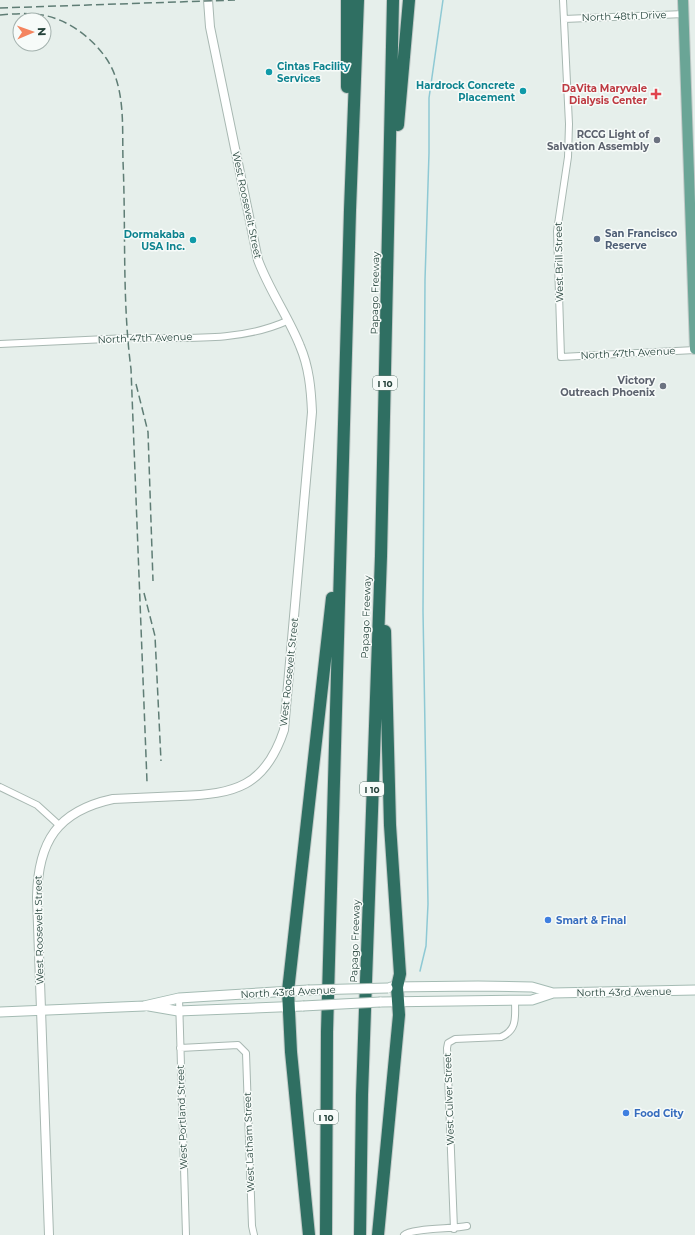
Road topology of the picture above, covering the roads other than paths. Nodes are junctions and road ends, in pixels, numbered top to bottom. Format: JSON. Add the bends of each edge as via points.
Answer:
{"nodes":[{"id":1,"x":208,"y":0,"type":"edge"},
{"id":2,"x":347,"y":0,"type":"edge"},
{"id":3,"x":358,"y":0,"type":"edge"},
{"id":4,"x":393,"y":0,"type":"edge"},
{"id":5,"x":409,"y":0,"type":"edge"},
{"id":6,"x":563,"y":0,"type":"edge"},
{"id":7,"x":683,"y":0,"type":"edge"},
{"id":8,"x":684,"y":14,"type":"junction"},
{"id":9,"x":564,"y":19,"type":"junction"},
{"id":10,"x":350,"y":210,"type":"junction"},
{"id":11,"x":390,"y":210,"type":"junction"},
{"id":12,"x":693,"y":216,"type":"edge"},
{"id":13,"x":287,"y":321,"type":"junction"},
{"id":14,"x":0,"y":344,"type":"edge"},
{"id":15,"x":695,"y":350,"type":"edge"},
{"id":16,"x":561,"y":356,"type":"joint"},
{"id":17,"x":340,"y":527,"type":"junction"},
{"id":18,"x":381,"y":556,"type":"junction"},
{"id":19,"x":0,"y":787,"type":"edge"},
{"id":20,"x":59,"y":825,"type":"junction"},
{"id":21,"x":393,"y":987,"type":"junction"},
{"id":22,"x":532,"y":987,"type":"junction"},
{"id":23,"x":695,"y":990,"type":"edge"},
{"id":24,"x":288,"y":991,"type":"junction"},
{"id":25,"x":553,"y":993,"type":"junction"},
{"id":26,"x":179,"y":998,"type":"junction"},
{"id":27,"x":515,"y":1000,"type":"junction"},
{"id":28,"x":532,"y":1000,"type":"junction"},
{"id":29,"x":393,"y":1002,"type":"junction"},
{"id":30,"x":144,"y":1006,"type":"junction"},
{"id":31,"x":288,"y":1007,"type":"junction"},
{"id":32,"x":40,"y":1011,"type":"junction"},
{"id":33,"x":178,"y":1011,"type":"junction"},
{"id":34,"x":0,"y":1012,"type":"edge"},
{"id":35,"x":180,"y":1048,"type":"junction"},
{"id":36,"x":468,"y":1226,"type":"dead end"},
{"id":37,"x":454,"y":1229,"type":"junction"},
{"id":38,"x":49,"y":1235,"type":"edge"},
{"id":39,"x":186,"y":1235,"type":"edge"},
{"id":40,"x":254,"y":1235,"type":"edge"},
{"id":41,"x":309,"y":1235,"type":"edge"},
{"id":42,"x":326,"y":1235,"type":"edge"},
{"id":43,"x":360,"y":1235,"type":"edge"},
{"id":44,"x":378,"y":1235,"type":"edge"},
{"id":45,"x":404,"y":1235,"type":"edge"}],
"edges":[{"from":1,"to":13,"type":"street","name":"West Roosevelt Street","via":[[210,27],[258,260]]},
{"from":2,"to":10,"type":"highway"},
{"from":3,"to":10,"type":"highway","number":"I 10"},
{"from":4,"to":11,"type":"highway","name":"Papago Freeway","number":"I 10"},
{"from":5,"to":11,"type":"highway"},
{"from":6,"to":9,"type":"street","name":"West Brill Street"},
{"from":7,"to":8,"type":"main road"},
{"from":8,"to":9,"type":"street","name":"North 48th Drive"},
{"from":8,"to":12,"type":"main road"},
{"from":9,"to":16,"type":"street","name":"West Brill Street","via":[[568,157],[557,231]]},
{"from":10,"to":17,"type":"highway","number":"I 10"},
{"from":11,"to":18,"type":"highway","name":"Papago Freeway","number":"I 10"},
{"from":12,"to":15,"type":"main road"},
{"from":13,"to":14,"type":"street","name":"North 47th Avenue","via":[[270,329],[231,336]]},
{"from":13,"to":20,"type":"street","name":"West Roosevelt Street","via":[[300,345],[306,364],[311,387],[312,412],[287,708],[280,741],[265,768],[234,790],[204,795],[113,799],[84,808]]},
{"from":15,"to":16,"type":"street","name":"North 47th Avenue"},
{"from":17,"to":24,"type":"highway"},
{"from":17,"to":42,"type":"highway","number":"I 10","via":[[327,1032]]},
{"from":18,"to":21,"type":"highway","via":[[390,825],[400,974]]},
{"from":18,"to":43,"type":"highway","name":"Papago Freeway","number":"I 10","via":[[362,1095]]},
{"from":19,"to":20,"type":"street","via":[[37,805]]},
{"from":20,"to":32,"type":"street","name":"West Roosevelt Street","via":[[45,847],[37,873]]},
{"from":21,"to":22,"type":"main road","name":"North 43rd Avenue"},
{"from":21,"to":24,"type":"main road","name":"North 43rd Avenue","bridge":true},
{"from":21,"to":29,"type":"highway"},
{"from":22,"to":25,"type":"main road","name":"North 43rd Avenue"},
{"from":22,"to":27,"type":"main road"},
{"from":22,"to":28,"type":"main road"},
{"from":23,"to":25,"type":"main road","name":"North 43rd Avenue"},
{"from":24,"to":26,"type":"main road","name":"North 43rd Avenue"},
{"from":24,"to":31,"type":"highway"},
{"from":25,"to":28,"type":"main road","name":"North 43rd Avenue"},
{"from":26,"to":30,"type":"main road","name":"North 43rd Avenue"},
{"from":26,"to":33,"type":"street","name":"West Portland Street"},
{"from":27,"to":28,"type":"main road","name":"North 43rd Avenue"},
{"from":27,"to":29,"type":"main road","name":"North 43rd Avenue"},
{"from":27,"to":37,"type":"street","name":"West Culver Street","via":[[514,1026],[508,1035],[455,1040],[448,1044]]},
{"from":29,"to":31,"type":"main road","name":"North 43rd Avenue","bridge":true},
{"from":29,"to":44,"type":"highway","via":[[399,1015]]},
{"from":30,"to":32,"type":"main road","name":"North 43rd Avenue"},
{"from":30,"to":33,"type":"main road","name":"North 43rd Avenue"},
{"from":31,"to":33,"type":"main road","name":"North 43rd Avenue"},
{"from":31,"to":41,"type":"highway","via":[[290,1052]]},
{"from":32,"to":34,"type":"main road","name":"North 43rd Avenue"},
{"from":32,"to":38,"type":"street","name":"West Roosevelt Street"},
{"from":33,"to":35,"type":"street","name":"West Portland Street"},
{"from":35,"to":39,"type":"street","name":"West Portland Street"},
{"from":35,"to":40,"type":"street","name":"West Latham Street","via":[[238,1045],[244,1050]]},
{"from":36,"to":37,"type":"street"},
{"from":37,"to":45,"type":"street","via":[[411,1231]]}]}
